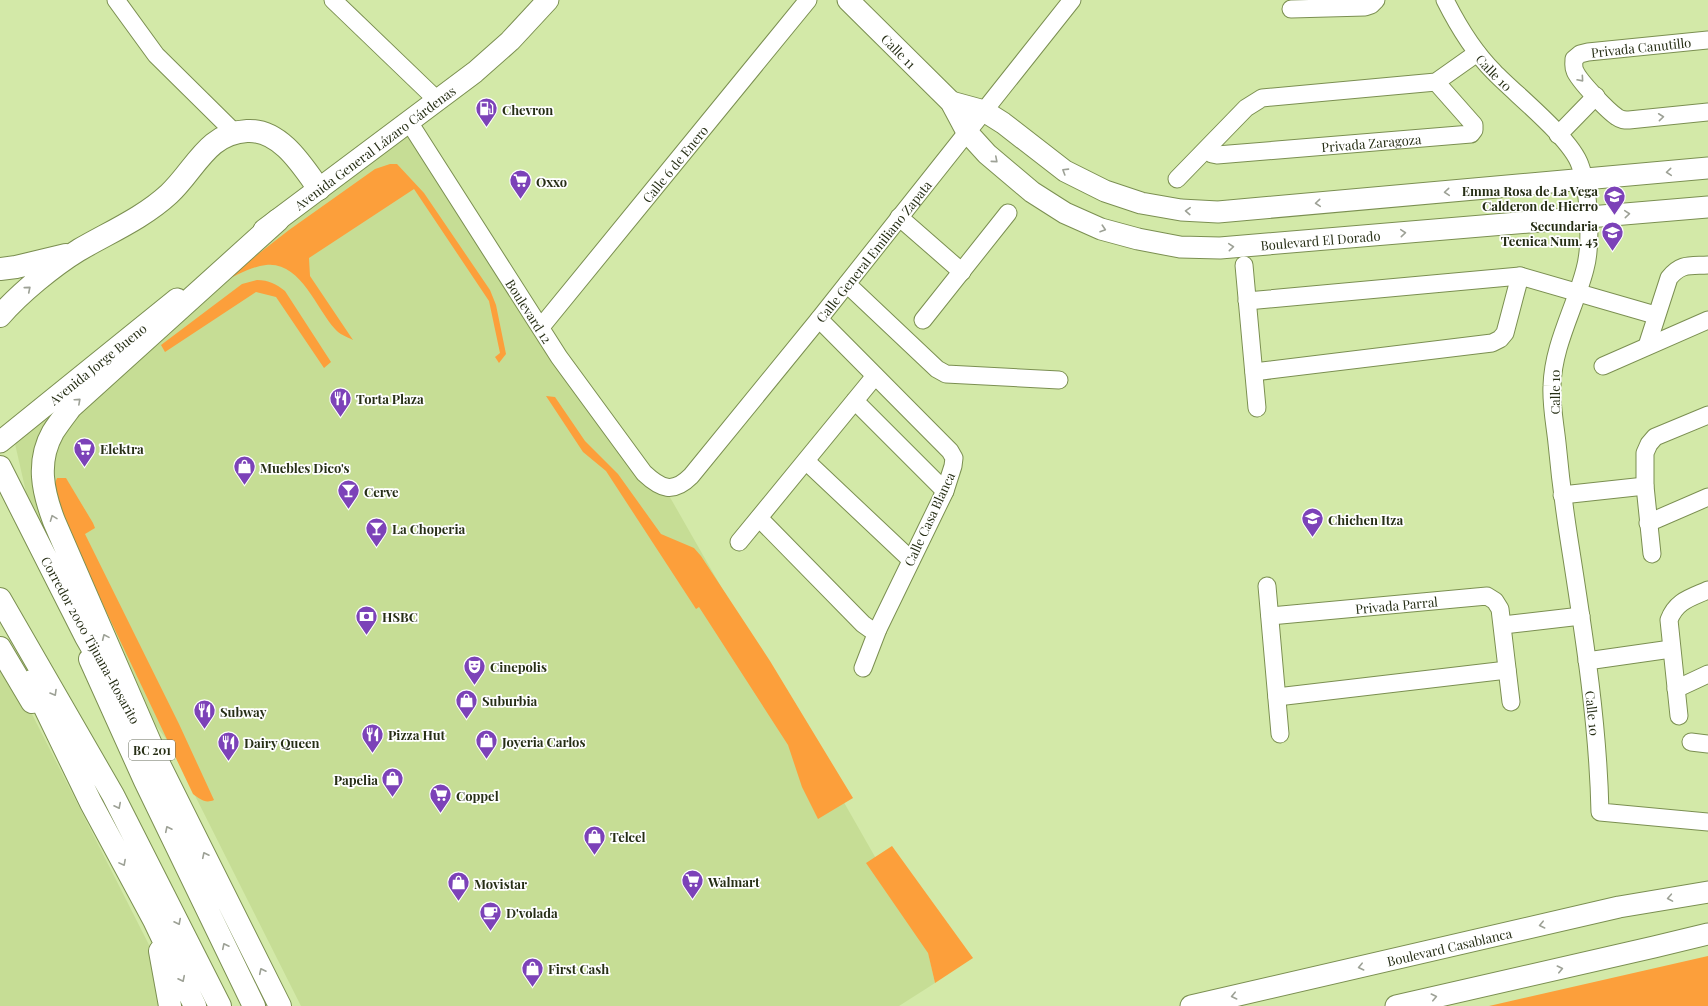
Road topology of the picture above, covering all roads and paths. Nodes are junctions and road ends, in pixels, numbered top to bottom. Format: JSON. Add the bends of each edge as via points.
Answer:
{"nodes":[{"id":1,"x":116,"y":0,"type":"edge"},
{"id":2,"x":333,"y":0,"type":"edge"},
{"id":3,"x":548,"y":0,"type":"edge"},
{"id":4,"x":808,"y":0,"type":"edge"},
{"id":5,"x":848,"y":0,"type":"edge"},
{"id":6,"x":1072,"y":0,"type":"edge"},
{"id":7,"x":1376,"y":0,"type":"edge"},
{"id":8,"x":1444,"y":0,"type":"edge"},
{"id":9,"x":1291,"y":9,"type":"dead end"},
{"id":10,"x":1708,"y":40,"type":"edge"},
{"id":11,"x":1477,"y":53,"type":"junction"},
{"id":12,"x":1436,"y":82,"type":"junction"},
{"id":13,"x":1596,"y":96,"type":"junction"},
{"id":14,"x":437,"y":100,"type":"junction"},
{"id":15,"x":951,"y":102,"type":"junction"},
{"id":16,"x":984,"y":111,"type":"junction"},
{"id":17,"x":1708,"y":112,"type":"edge"},
{"id":18,"x":409,"y":122,"type":"junction"},
{"id":19,"x":967,"y":132,"type":"junction"},
{"id":20,"x":235,"y":133,"type":"junction"},
{"id":21,"x":1558,"y":135,"type":"junction"},
{"id":22,"x":1207,"y":149,"type":"junction"},
{"id":23,"x":1708,"y":168,"type":"edge"},
{"id":24,"x":1177,"y":179,"type":"dead end"},
{"id":25,"x":1584,"y":179,"type":"junction"},
{"id":26,"x":319,"y":189,"type":"junction"},
{"id":27,"x":1708,"y":207,"type":"edge"},
{"id":28,"x":1008,"y":214,"type":"dead end"},
{"id":29,"x":899,"y":217,"type":"junction"},
{"id":30,"x":1588,"y":218,"type":"junction"},
{"id":31,"x":278,"y":220,"type":"junction"},
{"id":32,"x":78,"y":251,"type":"junction"},
{"id":33,"x":1244,"y":265,"type":"dead end"},
{"id":34,"x":1708,"y":265,"type":"edge"},
{"id":35,"x":0,"y":269,"type":"edge"},
{"id":36,"x":962,"y":272,"type":"junction"},
{"id":37,"x":1520,"y":276,"type":"junction"},
{"id":38,"x":846,"y":284,"type":"junction"},
{"id":39,"x":194,"y":285,"type":"joint"},
{"id":40,"x":1577,"y":292,"type":"junction"},
{"id":41,"x":1247,"y":301,"type":"junction"},
{"id":42,"x":0,"y":316,"type":"edge"},
{"id":43,"x":1656,"y":316,"type":"junction"},
{"id":44,"x":819,"y":319,"type":"junction"},
{"id":45,"x":923,"y":320,"type":"dead end"},
{"id":46,"x":1708,"y":320,"type":"edge"},
{"id":47,"x":541,"y":327,"type":"junction"},
{"id":48,"x":1647,"y":346,"type":"junction"},
{"id":49,"x":1603,"y":366,"type":"dead end"},
{"id":50,"x":1254,"y":372,"type":"junction"},
{"id":51,"x":875,"y":376,"type":"junction"},
{"id":52,"x":1060,"y":380,"type":"dead end"},
{"id":53,"x":855,"y":401,"type":"junction"},
{"id":54,"x":1257,"y":408,"type":"dead end"},
{"id":55,"x":1708,"y":415,"type":"edge"},
{"id":56,"x":0,"y":442,"type":"edge"},
{"id":57,"x":806,"y":461,"type":"junction"},
{"id":58,"x":0,"y":467,"type":"edge"},
{"id":59,"x":1645,"y":486,"type":"junction"},
{"id":60,"x":665,"y":488,"type":"joint"},
{"id":61,"x":945,"y":491,"type":"junction"},
{"id":62,"x":1562,"y":495,"type":"junction"},
{"id":63,"x":1708,"y":497,"type":"edge"},
{"id":64,"x":16,"y":498,"type":"junction"},
{"id":65,"x":759,"y":518,"type":"junction"},
{"id":66,"x":1648,"y":523,"type":"junction"},
{"id":67,"x":739,"y":542,"type":"dead end"},
{"id":68,"x":1652,"y":554,"type":"dead end"},
{"id":69,"x":911,"y":560,"type":"junction"},
{"id":70,"x":1267,"y":586,"type":"dead end"},
{"id":71,"x":1708,"y":590,"type":"edge"},
{"id":72,"x":0,"y":599,"type":"edge"},
{"id":73,"x":0,"y":615,"type":"edge"},
{"id":74,"x":1270,"y":616,"type":"junction"},
{"id":75,"x":1581,"y":616,"type":"junction"},
{"id":76,"x":1502,"y":626,"type":"junction"},
{"id":77,"x":878,"y":629,"type":"junction"},
{"id":78,"x":0,"y":648,"type":"edge"},
{"id":79,"x":1671,"y":649,"type":"junction"},
{"id":80,"x":1587,"y":661,"type":"junction"},
{"id":81,"x":863,"y":668,"type":"dead end"},
{"id":82,"x":1507,"y":670,"type":"junction"},
{"id":83,"x":1708,"y":674,"type":"edge"},
{"id":84,"x":1676,"y":689,"type":"junction"},
{"id":85,"x":1277,"y":697,"type":"junction"},
{"id":86,"x":1511,"y":702,"type":"dead end"},
{"id":87,"x":1679,"y":716,"type":"dead end"},
{"id":88,"x":1280,"y":734,"type":"dead end"},
{"id":89,"x":160,"y":763,"type":"junction"},
{"id":90,"x":91,"y":803,"type":"junction"},
{"id":91,"x":1708,"y":822,"type":"edge"},
{"id":92,"x":1708,"y":892,"type":"edge"},
{"id":93,"x":154,"y":920,"type":"junction"},
{"id":94,"x":1708,"y":934,"type":"edge"},
{"id":95,"x":170,"y":1006,"type":"edge"},
{"id":96,"x":195,"y":1006,"type":"edge"},
{"id":97,"x":220,"y":1006,"type":"edge"},
{"id":98,"x":254,"y":1006,"type":"edge"},
{"id":99,"x":280,"y":1006,"type":"edge"},
{"id":100,"x":1191,"y":1006,"type":"edge"},
{"id":101,"x":1396,"y":1006,"type":"edge"}],
"edges":[{"from":1,"to":20,"type":"street","via":[[156,55]]},
{"from":2,"to":14,"type":"street"},
{"from":3,"to":14,"type":"main road","name":"Avenida General Lázaro Cárdenas","via":[[510,41],[475,72]]},
{"from":4,"to":47,"type":"street","name":"Calle 6 de Enero"},
{"from":5,"to":15,"type":"main road","name":"Calle 11"},
{"from":6,"to":16,"type":"street","name":"Calle General Emiliano Zapata"},
{"from":7,"to":9,"type":"street","via":[[1365,7]]},
{"from":8,"to":11,"type":"street","name":"Calle 10"},
{"from":10,"to":13,"type":"street","name":"Privada Canutillo","one_way":true,"via":[[1580,54],[1574,59],[1573,66]]},
{"from":11,"to":12,"type":"street"},
{"from":11,"to":21,"type":"street","name":"Calle 10"},
{"from":12,"to":22,"type":"street","via":[[1262,98],[1246,108]]},
{"from":12,"to":22,"type":"street","name":"Privada Zaragoza","via":[[1474,125],[1471,134],[1217,155]]},
{"from":13,"to":17,"type":"street","name":"Privada Canutillo","one_way":true,"via":[[1622,120]]},
{"from":13,"to":21,"type":"street"},
{"from":14,"to":18,"type":"main road","name":"Avenida General Lázaro Cárdenas"},
{"from":15,"to":16,"type":"main road","name":"Calle 11"},
{"from":15,"to":19,"type":"main road","name":"Calle 11"},
{"from":16,"to":19,"type":"street","name":"Calle General Emiliano Zapata"},
{"from":25,"to":16,"type":"main road","one_way":true,"via":[[1218,212],[1181,210],[1105,191],[1065,171]]},
{"from":18,"to":26,"type":"main road","name":"Avenida General Lázaro Cárdenas"},
{"from":18,"to":47,"type":"street","name":"Boulevard 12"},
{"from":19,"to":29,"type":"street","name":"Calle General Emiliano Zapata"},
{"from":19,"to":30,"type":"main road","name":"Boulevard El Dorado","one_way":true,"via":[[987,154],[1032,192],[1065,213],[1123,235],[1180,247],[1220,248]]},
{"from":20,"to":26,"type":"highway","via":[[264,132],[274,138],[300,163]]},
{"from":20,"to":32,"type":"highway","via":[[207,148],[170,193],[154,206]]},
{"from":21,"to":25,"type":"street","name":"Calle 10","via":[[1580,163]]},
{"from":22,"to":24,"type":"street"},
{"from":23,"to":25,"type":"main road","one_way":true},
{"from":25,"to":30,"type":"street","name":"Calle 10"},
{"from":26,"to":31,"type":"main road","name":"Avenida General Lázaro Cárdenas"},
{"from":30,"to":27,"type":"main road","name":"Boulevard El Dorado","one_way":true},
{"from":28,"to":36,"type":"street"},
{"from":29,"to":36,"type":"street"},
{"from":29,"to":38,"type":"street","name":"Calle General Emiliano Zapata"},
{"from":30,"to":40,"type":"street","name":"Calle 10","via":[[1589,248],[1586,267]]},
{"from":31,"to":39,"type":"main road","name":"Avenida General Lázaro Cárdenas"},
{"from":89,"to":31,"type":"highway","one_way":true,"via":[[54,521],[45,496],[42,463],[52,433],[70,407]]},
{"from":32,"to":35,"type":"highway"},
{"from":42,"to":32,"type":"highway","one_way":true,"via":[[19,296]]},
{"from":33,"to":41,"type":"street"},
{"from":34,"to":43,"type":"street","via":[[1684,266],[1675,270],[1669,278]]},
{"from":36,"to":45,"type":"street"},
{"from":37,"to":40,"type":"street"},
{"from":37,"to":41,"type":"street"},
{"from":37,"to":50,"type":"street","via":[[1504,333],[1500,339],[1492,343]]},
{"from":38,"to":44,"type":"street","name":"Calle General Emiliano Zapata"},
{"from":38,"to":52,"type":"street","via":[[937,369],[946,374]]},
{"from":39,"to":56,"type":"main road","name":"Avenida Jorge Bueno"},
{"from":40,"to":43,"type":"street"},
{"from":40,"to":62,"type":"street","name":"Calle 10","via":[[1555,362],[1552,386]]},
{"from":41,"to":50,"type":"street"},
{"from":43,"to":48,"type":"street"},
{"from":44,"to":51,"type":"street","name":"Calle Casa Blanca"},
{"from":44,"to":60,"type":"street","name":"Calle General Emiliano Zapata","via":[[692,476],[676,487]]},
{"from":46,"to":48,"type":"street"},
{"from":47,"to":60,"type":"street","name":"Boulevard 12","via":[[559,357],[644,473],[654,483]]},
{"from":48,"to":49,"type":"street"},
{"from":50,"to":54,"type":"street"},
{"from":51,"to":53,"type":"street"},
{"from":51,"to":61,"type":"street","name":"Calle Casa Blanca","via":[[954,458]]},
{"from":53,"to":57,"type":"street"},
{"from":53,"to":61,"type":"street"},
{"from":55,"to":59,"type":"street","via":[[1655,437],[1645,453]]},
{"from":57,"to":65,"type":"street"},
{"from":57,"to":69,"type":"street"},
{"from":58,"to":64,"type":"highway","name":"Corredor 2000 Tijuana-Rosarito","number":"BC 201"},
{"from":59,"to":62,"type":"street"},
{"from":59,"to":66,"type":"street"},
{"from":61,"to":69,"type":"street","name":"Calle Casa Blanca"},
{"from":62,"to":75,"type":"street","name":"Calle 10"},
{"from":63,"to":66,"type":"street"},
{"from":64,"to":89,"type":"highway","name":"Corredor 2000 Tijuana-Rosarito","number":"BC 201","via":[[86,637]]},
{"from":98,"to":64,"type":"highway","one_way":true,"via":[[145,781]]},
{"from":65,"to":67,"type":"street"},
{"from":65,"to":77,"type":"street","via":[[863,624],[870,629]]},
{"from":66,"to":68,"type":"street"},
{"from":69,"to":77,"type":"street","name":"Calle Casa Blanca"},
{"from":70,"to":74,"type":"street"},
{"from":71,"to":79,"type":"street","via":[[1679,604],[1672,611],[1669,620]]},
{"from":72,"to":97,"type":"highway","one_way":true,"via":[[113,795]]},
{"from":73,"to":90,"type":"highway"},
{"from":74,"to":76,"type":"street","name":"Privada Parral","via":[[1488,596],[1500,608]]},
{"from":74,"to":85,"type":"street"},
{"from":75,"to":76,"type":"street"},
{"from":75,"to":80,"type":"street","name":"Calle 10"},
{"from":76,"to":82,"type":"street","name":"Privada Parral"},
{"from":77,"to":81,"type":"street","name":"Calle Casa Blanca"},
{"from":78,"to":90,"type":"highway"},
{"from":79,"to":80,"type":"street"},
{"from":79,"to":84,"type":"street"},
{"from":80,"to":91,"type":"street","name":"Calle 10","via":[[1599,758],[1600,812]]},
{"from":82,"to":85,"type":"street"},
{"from":82,"to":86,"type":"street","name":"Privada Parral"},
{"from":83,"to":84,"type":"street"},
{"from":84,"to":87,"type":"street"},
{"from":85,"to":88,"type":"street"},
{"from":99,"to":89,"type":"highway","name":"Corredor 2000 Tijuana-Rosarito","number":"BC 201","one_way":true},
{"from":90,"to":93,"type":"highway","one_way":true},
{"from":92,"to":100,"type":"main road","name":"Boulevard Casablanca","one_way":true,"via":[[1620,907]]},
{"from":93,"to":95,"type":"highway"},
{"from":93,"to":96,"type":"highway","one_way":true},
{"from":101,"to":94,"type":"main road","one_way":true}]}
